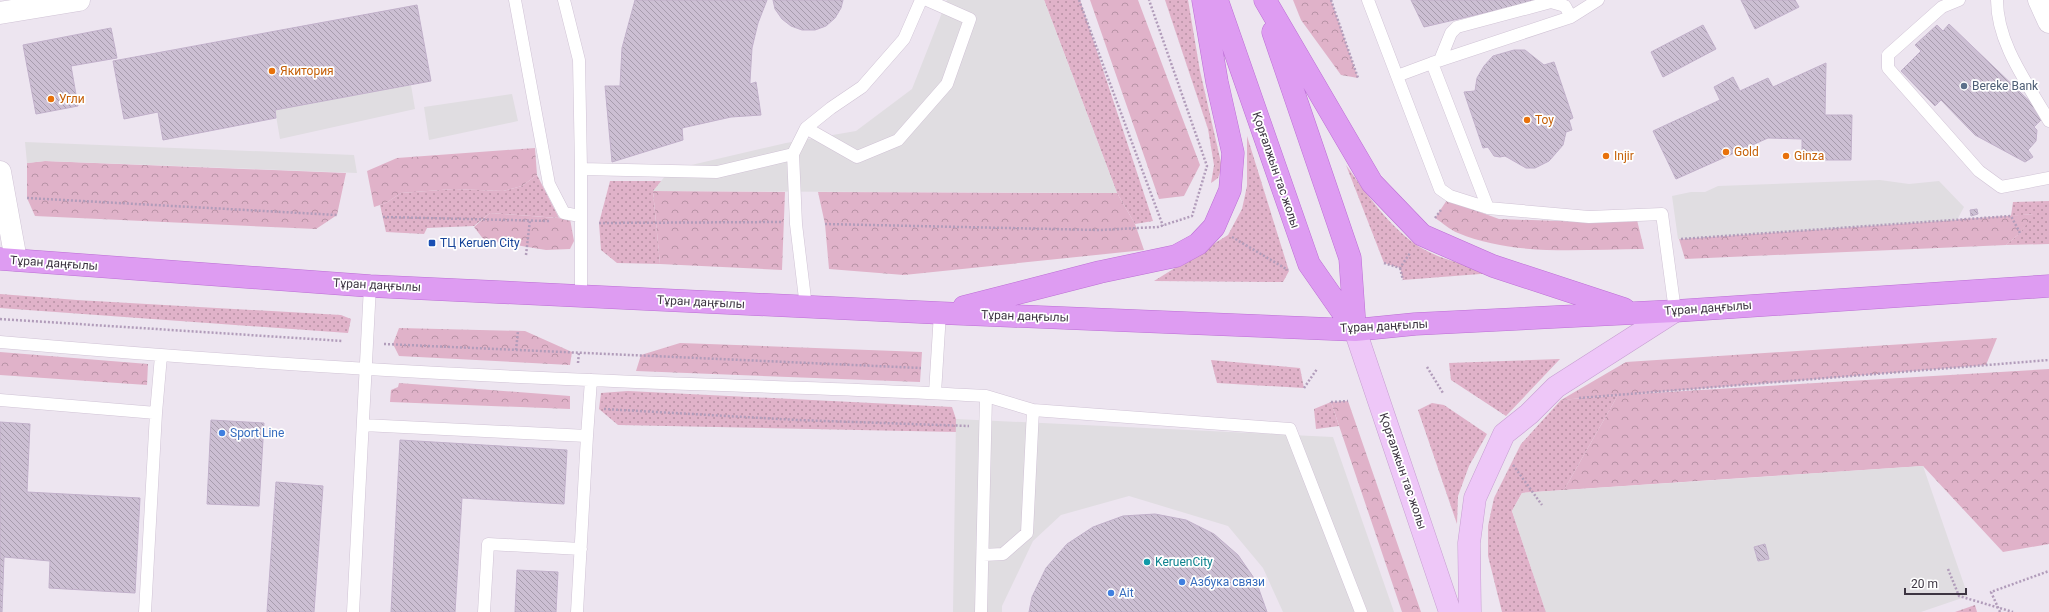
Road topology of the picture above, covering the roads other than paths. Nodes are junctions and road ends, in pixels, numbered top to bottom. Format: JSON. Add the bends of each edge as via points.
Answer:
{"nodes":[{"id":1,"x":79,"y":0,"type":"edge"},
{"id":2,"x":515,"y":0,"type":"edge"},
{"id":3,"x":564,"y":0,"type":"edge"},
{"id":4,"x":920,"y":0,"type":"edge"},
{"id":5,"x":927,"y":0,"type":"edge"},
{"id":6,"x":1203,"y":0,"type":"edge"},
{"id":7,"x":1217,"y":0,"type":"edge"},
{"id":8,"x":1262,"y":0,"type":"edge"},
{"id":9,"x":1266,"y":0,"type":"edge"},
{"id":10,"x":1368,"y":0,"type":"edge"},
{"id":11,"x":1598,"y":0,"type":"edge"},
{"id":12,"x":1959,"y":0,"type":"edge"},
{"id":13,"x":1997,"y":0,"type":"edge"},
{"id":14,"x":2039,"y":0,"type":"edge"},
{"id":15,"x":0,"y":13,"type":"edge"},
{"id":16,"x":1571,"y":17,"type":"junction"},
{"id":17,"x":2049,"y":22,"type":"edge"},
{"id":18,"x":1436,"y":62,"type":"junction"},
{"id":19,"x":1397,"y":76,"type":"junction"},
{"id":20,"x":2049,"y":121,"type":"edge"},
{"id":21,"x":806,"y":128,"type":"junction"},
{"id":22,"x":793,"y":154,"type":"junction"},
{"id":23,"x":581,"y":169,"type":"junction"},
{"id":24,"x":0,"y":172,"type":"edge"},
{"id":25,"x":2049,"y":178,"type":"edge"},
{"id":26,"x":1488,"y":208,"type":"junction"},
{"id":27,"x":580,"y":216,"type":"junction"},
{"id":28,"x":8,"y":259,"type":"edge"},
{"id":29,"x":370,"y":286,"type":"junction"},
{"id":30,"x":2049,"y":286,"type":"edge"},
{"id":31,"x":581,"y":296,"type":"junction"},
{"id":32,"x":806,"y":307,"type":"junction"},
{"id":33,"x":1674,"y":311,"type":"junction"},
{"id":34,"x":940,"y":313,"type":"junction"},
{"id":35,"x":1636,"y":313,"type":"junction"},
{"id":36,"x":1355,"y":330,"type":"junction"},
{"id":37,"x":0,"y":342,"type":"edge"},
{"id":38,"x":161,"y":356,"type":"junction"},
{"id":39,"x":365,"y":369,"type":"junction"},
{"id":40,"x":591,"y":380,"type":"junction"},
{"id":41,"x":935,"y":393,"type":"junction"},
{"id":42,"x":986,"y":396,"type":"junction"},
{"id":43,"x":0,"y":400,"type":"edge"},
{"id":44,"x":1034,"y":410,"type":"junction"},
{"id":45,"x":156,"y":413,"type":"junction"},
{"id":46,"x":363,"y":425,"type":"junction"},
{"id":47,"x":587,"y":436,"type":"junction"},
{"id":48,"x":581,"y":548,"type":"junction"},
{"id":49,"x":983,"y":555,"type":"junction"},
{"id":50,"x":145,"y":612,"type":"edge"},
{"id":51,"x":352,"y":612,"type":"edge"},
{"id":52,"x":484,"y":612,"type":"edge"},
{"id":53,"x":577,"y":612,"type":"edge"},
{"id":54,"x":981,"y":612,"type":"edge"},
{"id":55,"x":1361,"y":612,"type":"edge"},
{"id":56,"x":1450,"y":612,"type":"edge"},
{"id":57,"x":1470,"y":612,"type":"edge"}],
"edges":[{"from":1,"to":15,"type":"street"},
{"from":2,"to":27,"type":"lane","via":[[549,184],[564,213]]},
{"from":3,"to":23,"type":"lane","via":[[579,60]]},
{"from":4,"to":21,"type":"lane","via":[[904,39],[862,87]]},
{"from":5,"to":21,"type":"lane","via":[[970,19],[947,84],[898,140],[857,157]]},
{"from":6,"to":34,"type":"main road","via":[[1217,82],[1233,153],[1230,190],[1214,227],[1198,244],[1176,256],[1100,272]]},
{"from":7,"to":36,"type":"main road","name":"Қорғалжын тас жолы","via":[[1309,264]]},
{"from":8,"to":36,"type":"main road","name":"Қорғалжын тас жолы","via":[[1350,258]]},
{"from":9,"to":35,"type":"main road","via":[[1372,183],[1422,236],[1493,266]]},
{"from":10,"to":19,"type":"lane"},
{"from":11,"to":16,"type":"lane"},
{"from":12,"to":25,"type":"lane","via":[[1942,7],[1888,55],[1888,68],[1979,171],[2001,187]]},
{"from":13,"to":20,"type":"lane","via":[[1997,11],[2009,52]]},
{"from":14,"to":17,"type":"street"},
{"from":16,"to":18,"type":"lane"},
{"from":16,"to":18,"type":"lane","via":[[1565,6],[1551,2],[1466,23],[1450,33]]},
{"from":18,"to":19,"type":"lane"},
{"from":18,"to":26,"type":"lane"},
{"from":19,"to":26,"type":"lane","via":[[1440,189],[1450,196]]},
{"from":21,"to":22,"type":"lane"},
{"from":22,"to":23,"type":"lane","via":[[717,172]]},
{"from":22,"to":32,"type":"lane","via":[[796,224]]},
{"from":23,"to":27,"type":"lane"},
{"from":24,"to":28,"type":"street"},
{"from":26,"to":33,"type":"lane","via":[[1589,217],[1662,214]]},
{"from":27,"to":31,"type":"lane"},
{"from":28,"to":29,"type":"main road","name":"Тұран даңғылы"},
{"from":29,"to":31,"type":"main road","name":"Тұран даңғылы"},
{"from":29,"to":39,"type":"lane"},
{"from":30,"to":33,"type":"main road","name":"Тұран даңғылы"},
{"from":31,"to":32,"type":"main road","name":"Тұран даңғылы"},
{"from":32,"to":34,"type":"main road","name":"Тұран даңғылы"},
{"from":33,"to":35,"type":"main road","name":"Тұран даңғылы"},
{"from":33,"to":57,"type":"main road","via":[[1556,387],[1504,434],[1475,498],[1469,543]]},
{"from":34,"to":36,"type":"main road","name":"Тұран даңғылы"},
{"from":34,"to":41,"type":"lane"},
{"from":35,"to":36,"type":"main road","name":"Тұран даңғылы","via":[[1415,324]]},
{"from":36,"to":56,"type":"main road","name":"Қорғалжын тас жолы"},
{"from":37,"to":38,"type":"lane"},
{"from":38,"to":39,"type":"lane"},
{"from":38,"to":45,"type":"lane"},
{"from":39,"to":40,"type":"lane"},
{"from":39,"to":46,"type":"lane"},
{"from":40,"to":41,"type":"lane"},
{"from":40,"to":47,"type":"lane"},
{"from":41,"to":42,"type":"lane"},
{"from":42,"to":44,"type":"lane"},
{"from":42,"to":49,"type":"lane"},
{"from":43,"to":45,"type":"lane"},
{"from":44,"to":49,"type":"lane","via":[[1027,533],[1004,554]]},
{"from":44,"to":55,"type":"lane","via":[[1290,429]]},
{"from":45,"to":50,"type":"lane"},
{"from":46,"to":47,"type":"lane"},
{"from":46,"to":51,"type":"lane"},
{"from":47,"to":48,"type":"lane"},
{"from":48,"to":52,"type":"lane","via":[[488,544]]},
{"from":48,"to":53,"type":"lane"},
{"from":49,"to":54,"type":"lane"}]}
